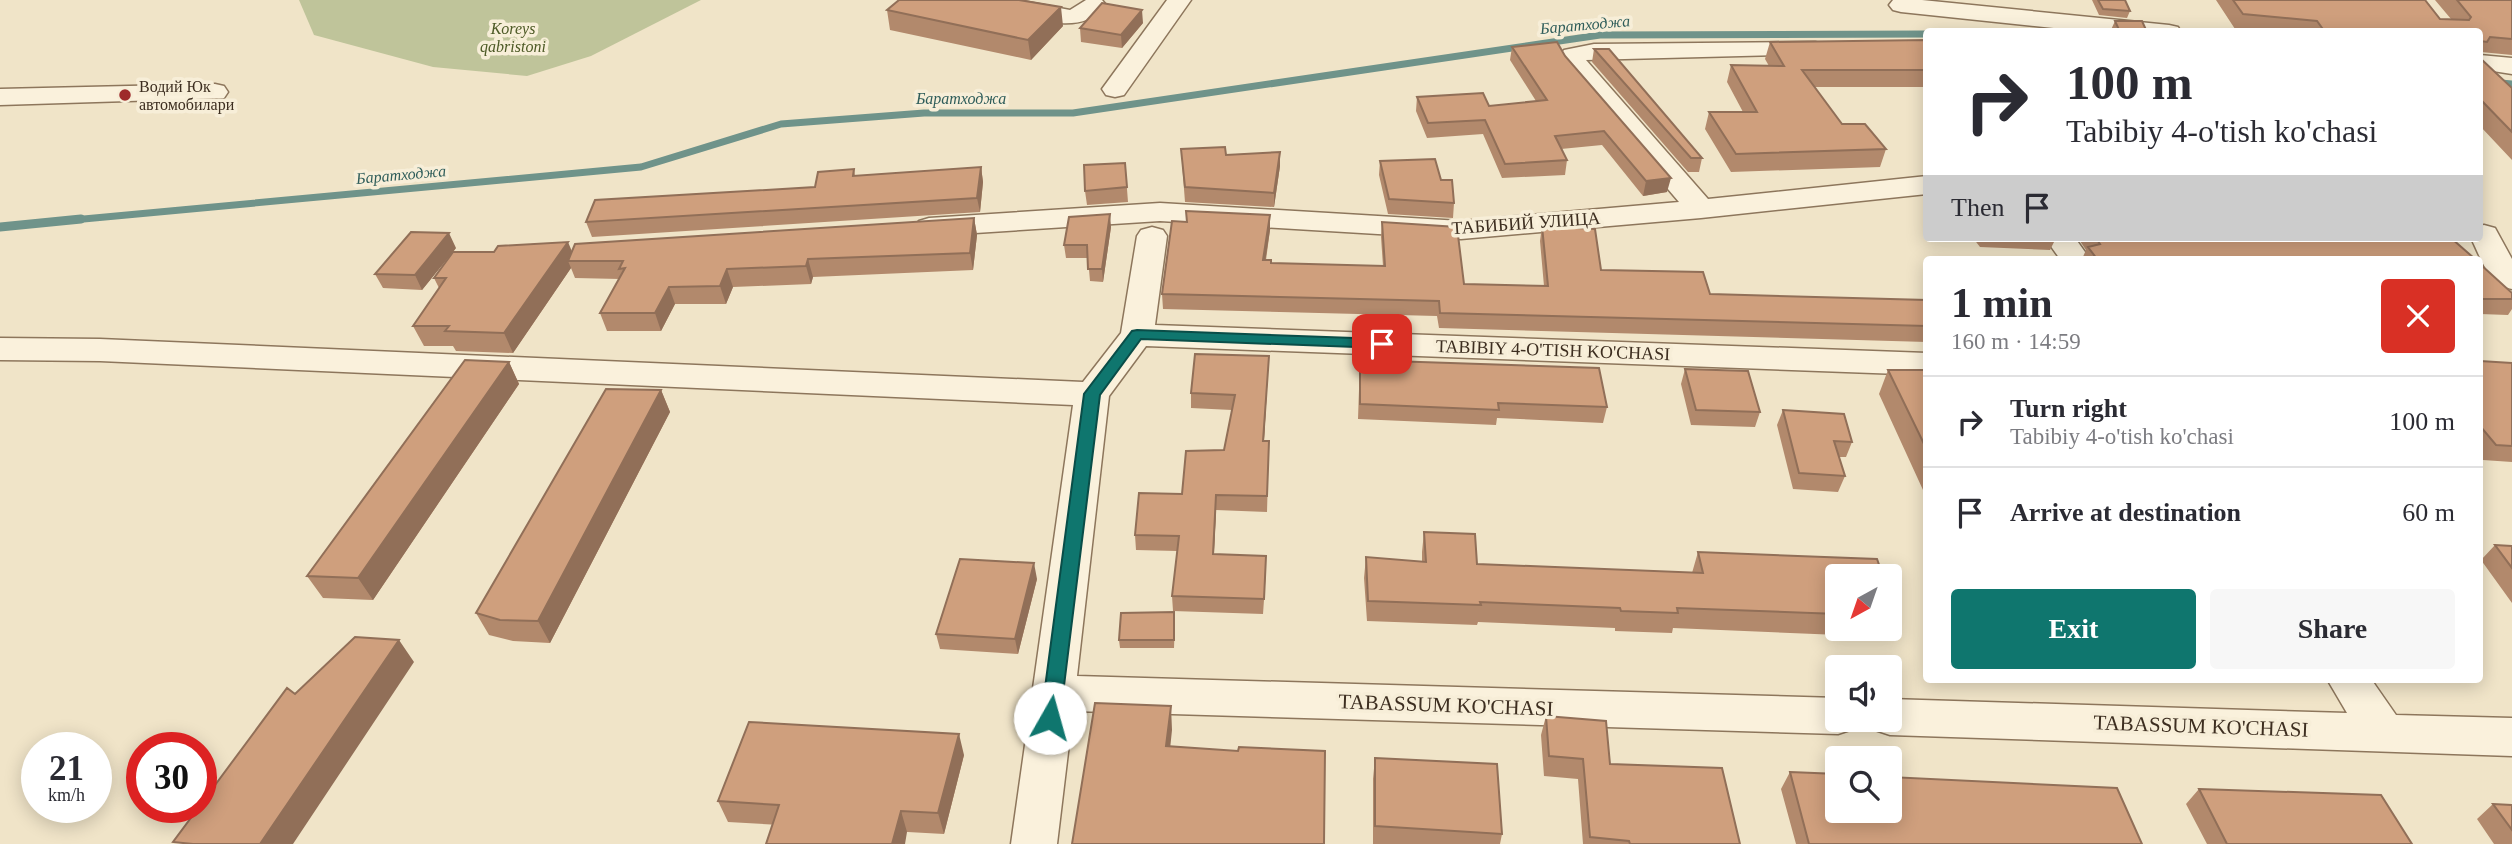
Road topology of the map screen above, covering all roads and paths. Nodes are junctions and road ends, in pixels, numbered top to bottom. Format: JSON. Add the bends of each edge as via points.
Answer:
{"nodes":[{"id":1,"x":1104,"y":4,"type":"edge"},
{"id":2,"x":1901,"y":5,"type":"dead end"},
{"id":3,"x":1012,"y":6,"type":"edge"},
{"id":4,"x":1163,"y":10,"type":"edge"},
{"id":5,"x":2129,"y":28,"type":"edge"},
{"id":6,"x":1835,"y":49,"type":"edge"},
{"id":7,"x":2483,"y":62,"type":"edge"},
{"id":8,"x":2512,"y":66,"type":"edge"},
{"id":9,"x":1115,"y":89,"type":"dead end"},
{"id":10,"x":215,"y":92,"type":"dead end"},
{"id":11,"x":0,"y":97,"type":"edge"},
{"id":12,"x":1923,"y":185,"type":"edge"},
{"id":13,"x":1701,"y":209,"type":"junction"},
{"id":14,"x":897,"y":229,"type":"edge"},
{"id":15,"x":1152,"y":236,"type":"dead end"},
{"id":16,"x":2492,"y":236,"type":"edge"},
{"id":17,"x":2063,"y":242,"type":"edge"},
{"id":18,"x":2074,"y":256,"type":"edge"},
{"id":19,"x":2498,"y":274,"type":"edge"},
{"id":20,"x":1137,"y":335,"type":"junction"},
{"id":21,"x":0,"y":349,"type":"edge"},
{"id":22,"x":1923,"y":363,"type":"edge"},
{"id":23,"x":1092,"y":394,"type":"junction"},
{"id":24,"x":2351,"y":683,"type":"edge"},
{"id":25,"x":1054,"y":693,"type":"junction"},
{"id":26,"x":1825,"y":716,"type":"edge"},
{"id":27,"x":1902,"y":718,"type":"edge"},
{"id":28,"x":2383,"y":732,"type":"junction"},
{"id":29,"x":2512,"y":737,"type":"edge"},
{"id":30,"x":1034,"y":844,"type":"edge"}],
"edges":[{"from":1,"to":3,"type":"street","via":[[1070,17]]},
{"from":2,"to":5,"type":"street"},
{"from":4,"to":9,"type":"street"},
{"from":6,"to":13,"type":"street","via":[[1594,51],[1573,55],[1574,63]]},
{"from":7,"to":8,"type":"street"},
{"from":10,"to":11,"type":"street"},
{"from":12,"to":13,"type":"street","name":"ТАБИБИЙ УЛИЦА"},
{"from":13,"to":14,"type":"street","name":"ТАБИБИЙ УЛИЦА","via":[[1461,230],[1160,212]]},
{"from":15,"to":20,"type":"street"},
{"from":16,"to":19,"type":"street"},
{"from":17,"to":18,"type":"street"},
{"from":20,"to":22,"type":"street","name":"TABIBIY 4-O'TISH KO'CHASI"},
{"from":20,"to":23,"type":"street"},
{"from":21,"to":23,"type":"street"},
{"from":23,"to":25,"type":"street"},
{"from":24,"to":28,"type":"street"},
{"from":25,"to":26,"type":"street","name":"TABASSUM KO'CHASI"},
{"from":25,"to":30,"type":"street"},
{"from":27,"to":28,"type":"street","name":"TABASSUM KO'CHASI"},
{"from":28,"to":29,"type":"street","name":"TABASSUM KO'CHASI"}]}
